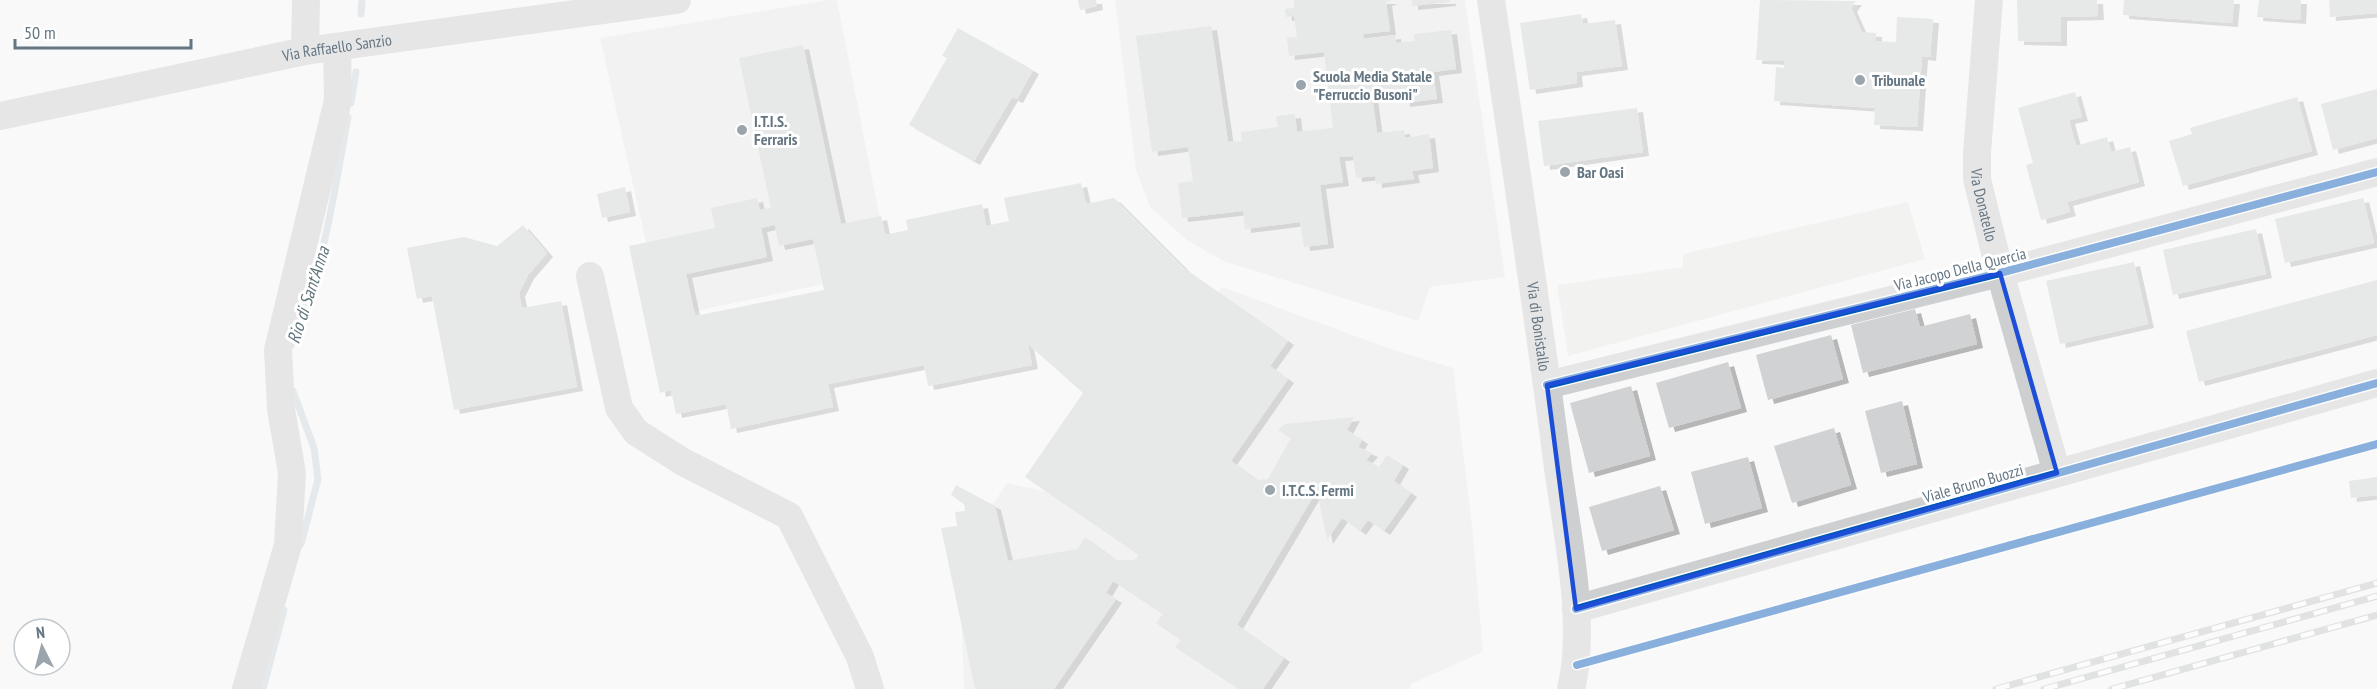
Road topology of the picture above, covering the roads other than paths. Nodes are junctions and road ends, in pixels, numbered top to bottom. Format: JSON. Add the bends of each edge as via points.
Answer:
{"nodes":[{"id":1,"x":306,"y":0,"type":"edge"},
{"id":2,"x":677,"y":0,"type":"edge"},
{"id":3,"x":1491,"y":0,"type":"edge"},
{"id":4,"x":1989,"y":0,"type":"edge"},
{"id":5,"x":618,"y":4,"type":"edge"},
{"id":6,"x":513,"y":11,"type":"edge"},
{"id":7,"x":337,"y":47,"type":"junction"},
{"id":8,"x":305,"y":51,"type":"junction"},
{"id":9,"x":0,"y":116,"type":"edge"},
{"id":10,"x":2377,"y":172,"type":"edge"},
{"id":11,"x":2000,"y":273,"type":"junction"},
{"id":12,"x":590,"y":276,"type":"dead end"},
{"id":13,"x":2377,"y":383,"type":"edge"},
{"id":14,"x":1547,"y":385,"type":"junction"},
{"id":15,"x":2057,"y":473,"type":"junction"},
{"id":16,"x":1576,"y":609,"type":"junction"},
{"id":17,"x":246,"y":689,"type":"edge"},
{"id":18,"x":870,"y":689,"type":"edge"},
{"id":19,"x":1570,"y":689,"type":"edge"}],
"edges":[{"from":1,"to":8,"type":"street"},
{"from":2,"to":5,"type":"street","name":"Via Raffaello Sanzio"},
{"from":3,"to":14,"type":"street","name":"Via di Bonistallo"},
{"from":4,"to":11,"type":"street","name":"Via Donatello","via":[[1977,179]]},
{"from":5,"to":6,"type":"street","name":"Via Raffaello Sanzio"},
{"from":6,"to":7,"type":"street","name":"Via Raffaello Sanzio"},
{"from":7,"to":8,"type":"street","name":"Via Raffaello Sanzio"},
{"from":7,"to":17,"type":"street","via":[[338,100],[278,350],[281,409],[292,472],[288,544]]},
{"from":8,"to":9,"type":"street","name":"Via Raffaello Sanzio"},
{"from":10,"to":11,"type":"street","name":"Via Jacopo Della Quercia"},
{"from":11,"to":14,"type":"street","name":"Via Jacopo Della Quercia"},
{"from":11,"to":15,"type":"street","name":"Via Donatello"},
{"from":12,"to":18,"type":"street","via":[[619,408],[636,432],[683,462],[789,516],[860,657]]},
{"from":13,"to":15,"type":"street","name":"Viale Bruno Buozzi"},
{"from":14,"to":16,"type":"street","name":"Via di Bonistallo"},
{"from":15,"to":16,"type":"street","name":"Viale Bruno Buozzi"},
{"from":16,"to":19,"type":"street","name":"Via di Bonistallo","via":[[1577,665]]}]}
